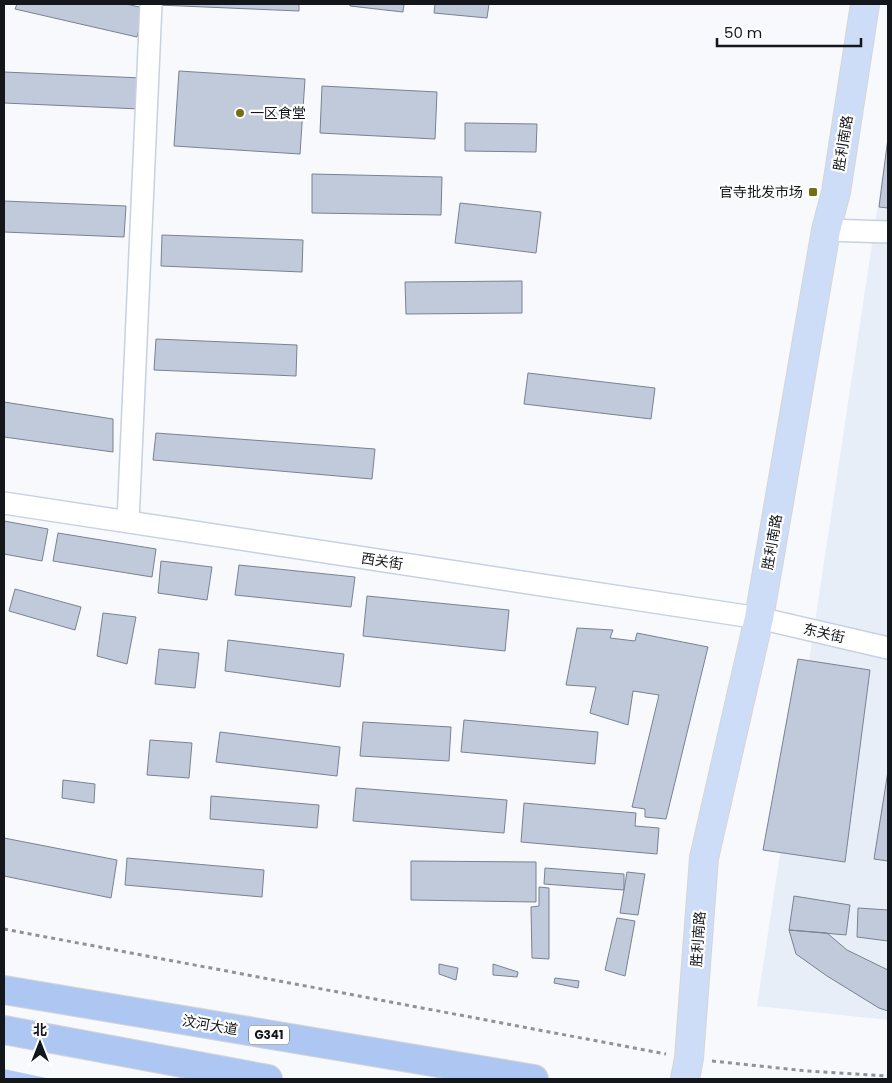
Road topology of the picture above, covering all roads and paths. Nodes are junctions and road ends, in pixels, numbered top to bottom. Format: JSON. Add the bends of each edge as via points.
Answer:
{"nodes":[{"id":1,"x":151,"y":4,"type":"edge"},
{"id":2,"x":865,"y":4,"type":"edge"},
{"id":3,"x":826,"y":230,"type":"junction"},
{"id":4,"x":888,"y":232,"type":"edge"},
{"id":5,"x":4,"y":503,"type":"edge"},
{"id":6,"x":128,"y":522,"type":"junction"},
{"id":7,"x":759,"y":618,"type":"junction"},
{"id":8,"x":888,"y":648,"type":"edge"},
{"id":9,"x":4,"y":929,"type":"edge"},
{"id":10,"x":4,"y":990,"type":"edge"},
{"id":11,"x":4,"y":1030,"type":"edge"},
{"id":12,"x":687,"y":1069,"type":"edge"},
{"id":13,"x":888,"y":1076,"type":"edge"},
{"id":14,"x":268,"y":1079,"type":"edge"},
{"id":15,"x":534,"y":1079,"type":"edge"}],
"edges":[{"from":1,"to":6,"type":"street"},
{"from":2,"to":3,"type":"main road","name":"胜利南路","via":[[836,192]]},
{"from":3,"to":4,"type":"street"},
{"from":3,"to":7,"type":"main road","name":"胜利南路"},
{"from":5,"to":6,"type":"street","name":"西关街"},
{"from":6,"to":7,"type":"street","name":"西关街"},
{"from":7,"to":8,"type":"street","name":"东关街"},
{"from":7,"to":12,"type":"main road","name":"胜利南路","via":[[704,858]]},
{"from":9,"to":12,"type":"path"},
{"from":10,"to":15,"type":"highway","name":"汶河大道","number":"G341"},
{"from":11,"to":14,"type":"highway"},
{"from":12,"to":13,"type":"path"}]}
